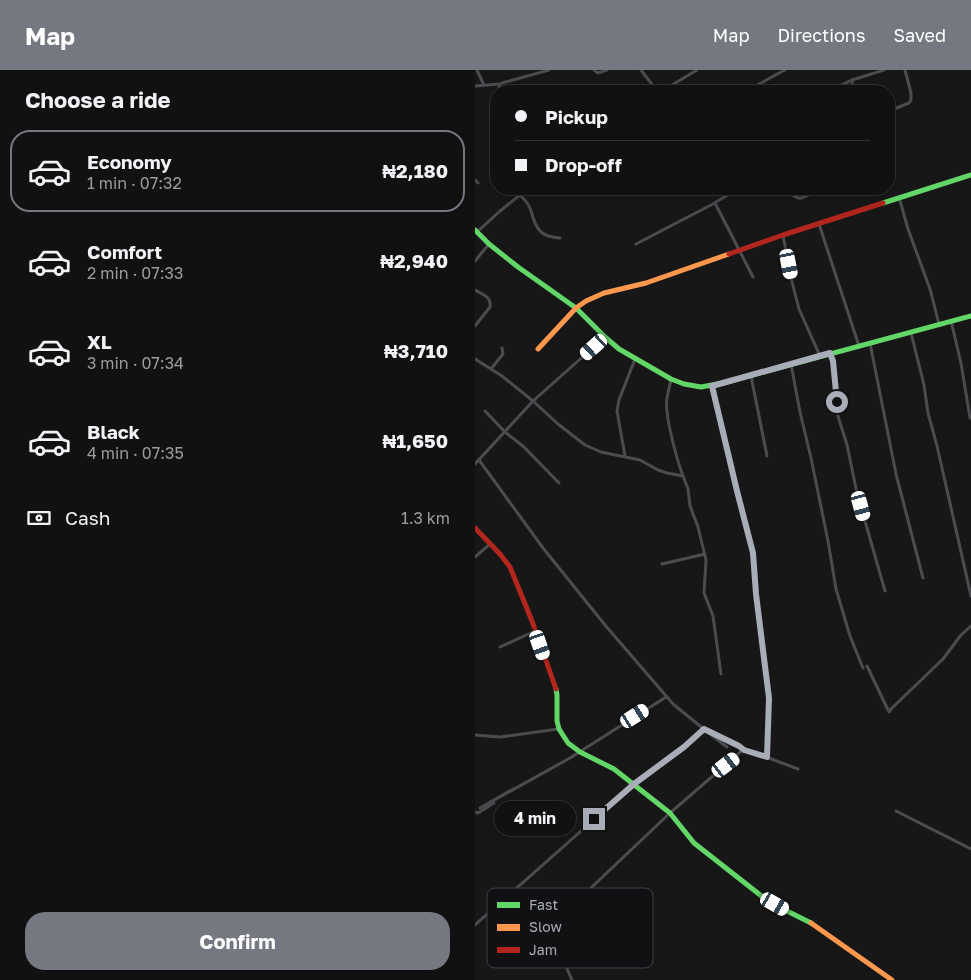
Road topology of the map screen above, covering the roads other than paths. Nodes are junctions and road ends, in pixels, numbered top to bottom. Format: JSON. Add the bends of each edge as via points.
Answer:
{"nodes":[{"id":1,"x":477,"y":70,"type":"edge"},
{"id":2,"x":549,"y":70,"type":"edge"},
{"id":3,"x":594,"y":70,"type":"edge"},
{"id":4,"x":607,"y":70,"type":"edge"},
{"id":5,"x":641,"y":70,"type":"edge"},
{"id":6,"x":697,"y":70,"type":"edge"},
{"id":7,"x":785,"y":70,"type":"edge"},
{"id":8,"x":884,"y":70,"type":"edge"},
{"id":9,"x":905,"y":70,"type":"edge"},
{"id":10,"x":852,"y":80,"type":"junction"},
{"id":11,"x":500,"y":84,"type":"joint"},
{"id":12,"x":484,"y":85,"type":"junction"},
{"id":13,"x":652,"y":85,"type":"edge"},
{"id":14,"x":672,"y":85,"type":"edge"},
{"id":15,"x":759,"y":85,"type":"edge"},
{"id":16,"x":841,"y":85,"type":"edge"},
{"id":17,"x":852,"y":85,"type":"edge"},
{"id":18,"x":475,"y":86,"type":"edge"},
{"id":19,"x":895,"y":109,"type":"edge"},
{"id":20,"x":971,"y":175,"type":"edge"},
{"id":21,"x":520,"y":195,"type":"joint"},
{"id":22,"x":728,"y":195,"type":"edge"},
{"id":23,"x":791,"y":195,"type":"edge"},
{"id":24,"x":807,"y":195,"type":"edge"},
{"id":25,"x":899,"y":197,"type":"junction"},
{"id":26,"x":715,"y":203,"type":"junction"},
{"id":27,"x":819,"y":224,"type":"junction"},
{"id":28,"x":476,"y":231,"type":"edge"},
{"id":29,"x":783,"y":235,"type":"junction"},
{"id":30,"x":561,"y":238,"type":"dead end"},
{"id":31,"x":489,"y":244,"type":"junction"},
{"id":32,"x":636,"y":244,"type":"dead end"},
{"id":33,"x":739,"y":251,"type":"junction"},
{"id":34,"x":475,"y":261,"type":"edge"},
{"id":35,"x":753,"y":277,"type":"dead end"},
{"id":36,"x":475,"y":290,"type":"edge"},
{"id":37,"x":576,"y":308,"type":"junction"},
{"id":38,"x":971,"y":316,"type":"edge"},
{"id":39,"x":951,"y":321,"type":"junction"},
{"id":40,"x":939,"y":325,"type":"junction"},
{"id":41,"x":475,"y":326,"type":"edge"},
{"id":42,"x":911,"y":333,"type":"junction"},
{"id":43,"x":605,"y":337,"type":"junction"},
{"id":44,"x":870,"y":342,"type":"junction"},
{"id":45,"x":859,"y":346,"type":"junction"},
{"id":46,"x":502,"y":348,"type":"dead end"},
{"id":47,"x":538,"y":349,"type":"dead end"},
{"id":48,"x":830,"y":353,"type":"junction"},
{"id":49,"x":819,"y":356,"type":"junction"},
{"id":50,"x":475,"y":358,"type":"edge"},
{"id":51,"x":635,"y":359,"type":"junction"},
{"id":52,"x":791,"y":364,"type":"junction"},
{"id":53,"x":491,"y":369,"type":"junction"},
{"id":54,"x":751,"y":375,"type":"junction"},
{"id":55,"x":671,"y":379,"type":"junction"},
{"id":56,"x":712,"y":386,"type":"junction"},
{"id":57,"x":533,"y":401,"type":"junction"},
{"id":58,"x":485,"y":411,"type":"dead end"},
{"id":59,"x":970,"y":418,"type":"edge"},
{"id":60,"x":625,"y":456,"type":"junction"},
{"id":61,"x":767,"y":456,"type":"dead end"},
{"id":62,"x":479,"y":460,"type":"junction"},
{"id":63,"x":475,"y":464,"type":"edge"},
{"id":64,"x":683,"y":476,"type":"junction"},
{"id":65,"x":559,"y":483,"type":"dead end"},
{"id":66,"x":475,"y":528,"type":"edge"},
{"id":67,"x":490,"y":544,"type":"junction"},
{"id":68,"x":705,"y":554,"type":"junction"},
{"id":69,"x":475,"y":557,"type":"edge"},
{"id":70,"x":662,"y":564,"type":"dead end"},
{"id":71,"x":923,"y":578,"type":"dead end"},
{"id":72,"x":885,"y":592,"type":"dead end"},
{"id":73,"x":971,"y":596,"type":"edge"},
{"id":74,"x":971,"y":626,"type":"edge"},
{"id":75,"x":535,"y":632,"type":"junction"},
{"id":76,"x":500,"y":647,"type":"dead end"},
{"id":77,"x":867,"y":666,"type":"dead end"},
{"id":78,"x":863,"y":668,"type":"dead end"},
{"id":79,"x":721,"y":674,"type":"dead end"},
{"id":80,"x":666,"y":697,"type":"junction"},
{"id":81,"x":559,"y":729,"type":"junction"},
{"id":82,"x":475,"y":735,"type":"edge"},
{"id":83,"x":727,"y":748,"type":"dead end"},
{"id":84,"x":744,"y":750,"type":"junction"},
{"id":85,"x":580,"y":752,"type":"junction"},
{"id":86,"x":767,"y":757,"type":"junction"},
{"id":87,"x":798,"y":769,"type":"dead end"},
{"id":88,"x":634,"y":784,"type":"junction"},
{"id":89,"x":513,"y":789,"type":"dead end"},
{"id":90,"x":479,"y":808,"type":"junction"},
{"id":91,"x":896,"y":811,"type":"dead end"},
{"id":92,"x":475,"y":812,"type":"edge"},
{"id":93,"x":670,"y":813,"type":"junction"},
{"id":94,"x":971,"y":849,"type":"edge"},
{"id":95,"x":517,"y":888,"type":"edge"},
{"id":96,"x":591,"y":888,"type":"edge"},
{"id":97,"x":487,"y":914,"type":"edge"},
{"id":98,"x":475,"y":925,"type":"edge"},
{"id":99,"x":566,"y":968,"type":"edge"},
{"id":100,"x":571,"y":980,"type":"edge"},
{"id":101,"x":892,"y":980,"type":"edge"}],
"edges":[{"from":1,"to":12,"type":"street"},
{"from":2,"to":11,"type":"street"},
{"from":3,"to":4,"type":"street","via":[[597,73]]},
{"from":5,"to":13,"type":"street"},
{"from":6,"to":14,"type":"street"},
{"from":7,"to":15,"type":"street"},
{"from":8,"to":10,"type":"street"},
{"from":9,"to":19,"type":"street","via":[[911,100]]},
{"from":10,"to":16,"type":"street"},
{"from":10,"to":17,"type":"street"},
{"from":11,"to":12,"type":"street"},
{"from":12,"to":18,"type":"street"},
{"from":20,"to":25,"type":"street"},
{"from":21,"to":28,"type":"street"},
{"from":21,"to":30,"type":"street","via":[[531,210],[536,226],[548,236]]},
{"from":22,"to":26,"type":"street"},
{"from":23,"to":24,"type":"street","via":[[800,199]]},
{"from":25,"to":27,"type":"street"},
{"from":25,"to":40,"type":"street","via":[[931,289]]},
{"from":26,"to":32,"type":"street"},
{"from":26,"to":33,"type":"street"},
{"from":27,"to":29,"type":"street"},
{"from":27,"to":45,"type":"street"},
{"from":28,"to":31,"type":"street"},
{"from":29,"to":33,"type":"street"},
{"from":29,"to":49,"type":"street","via":[[799,309]]},
{"from":31,"to":34,"type":"street"},
{"from":31,"to":37,"type":"street"},
{"from":33,"to":35,"type":"street"},
{"from":33,"to":37,"type":"street","via":[[646,283],[604,293]]},
{"from":36,"to":41,"type":"street","via":[[488,297],[491,303]]},
{"from":37,"to":43,"type":"street"},
{"from":37,"to":47,"type":"street"},
{"from":38,"to":39,"type":"street"},
{"from":39,"to":40,"type":"street"},
{"from":39,"to":59,"type":"street"},
{"from":40,"to":42,"type":"street"},
{"from":42,"to":44,"type":"street"},
{"from":42,"to":73,"type":"street"},
{"from":43,"to":51,"type":"street"},
{"from":43,"to":57,"type":"street"},
{"from":44,"to":45,"type":"street"},
{"from":44,"to":71,"type":"street","via":[[896,474]]},
{"from":45,"to":48,"type":"street"},
{"from":46,"to":53,"type":"street","via":[[503,354]]},
{"from":48,"to":49,"type":"street"},
{"from":48,"to":72,"type":"street","via":[[838,416]]},
{"from":49,"to":52,"type":"street"},
{"from":50,"to":53,"type":"street"},
{"from":51,"to":55,"type":"street"},
{"from":51,"to":60,"type":"street","via":[[617,411]]},
{"from":52,"to":54,"type":"street"},
{"from":52,"to":78,"type":"street","via":[[836,589]]},
{"from":53,"to":57,"type":"street"},
{"from":54,"to":56,"type":"street"},
{"from":54,"to":61,"type":"street"},
{"from":55,"to":56,"type":"street","via":[[691,386]]},
{"from":55,"to":64,"type":"street","via":[[666,404]]},
{"from":56,"to":86,"type":"street","via":[[753,553],[769,698]]},
{"from":57,"to":60,"type":"street","via":[[585,445],[601,452]]},
{"from":57,"to":62,"type":"street"},
{"from":58,"to":65,"type":"street"},
{"from":60,"to":64,"type":"street","via":[[667,474]]},
{"from":62,"to":63,"type":"street"},
{"from":62,"to":80,"type":"street","via":[[543,548]]},
{"from":64,"to":68,"type":"street"},
{"from":66,"to":67,"type":"street"},
{"from":67,"to":69,"type":"street"},
{"from":67,"to":75,"type":"street","via":[[510,567]]},
{"from":68,"to":70,"type":"street"},
{"from":68,"to":79,"type":"street","via":[[704,593],[713,616]]},
{"from":74,"to":77,"type":"street","via":[[943,659],[889,712]]},
{"from":75,"to":76,"type":"street"},
{"from":75,"to":81,"type":"street","via":[[555,686]]},
{"from":80,"to":83,"type":"street"},
{"from":80,"to":85,"type":"street"},
{"from":81,"to":82,"type":"street","via":[[500,737]]},
{"from":81,"to":85,"type":"street","via":[[569,744]]},
{"from":84,"to":86,"type":"street"},
{"from":84,"to":88,"type":"street","via":[[704,729]]},
{"from":84,"to":93,"type":"street"},
{"from":85,"to":88,"type":"street","via":[[614,769]]},
{"from":85,"to":90,"type":"street"},
{"from":86,"to":87,"type":"street"},
{"from":88,"to":93,"type":"street"},
{"from":88,"to":95,"type":"street"},
{"from":89,"to":90,"type":"street"},
{"from":90,"to":92,"type":"street","via":[[504,796]]},
{"from":91,"to":94,"type":"street"},
{"from":93,"to":96,"type":"street"},
{"from":93,"to":101,"type":"street","via":[[694,843],[764,898],[809,921]]},
{"from":97,"to":98,"type":"street"},
{"from":99,"to":100,"type":"street"}]}
